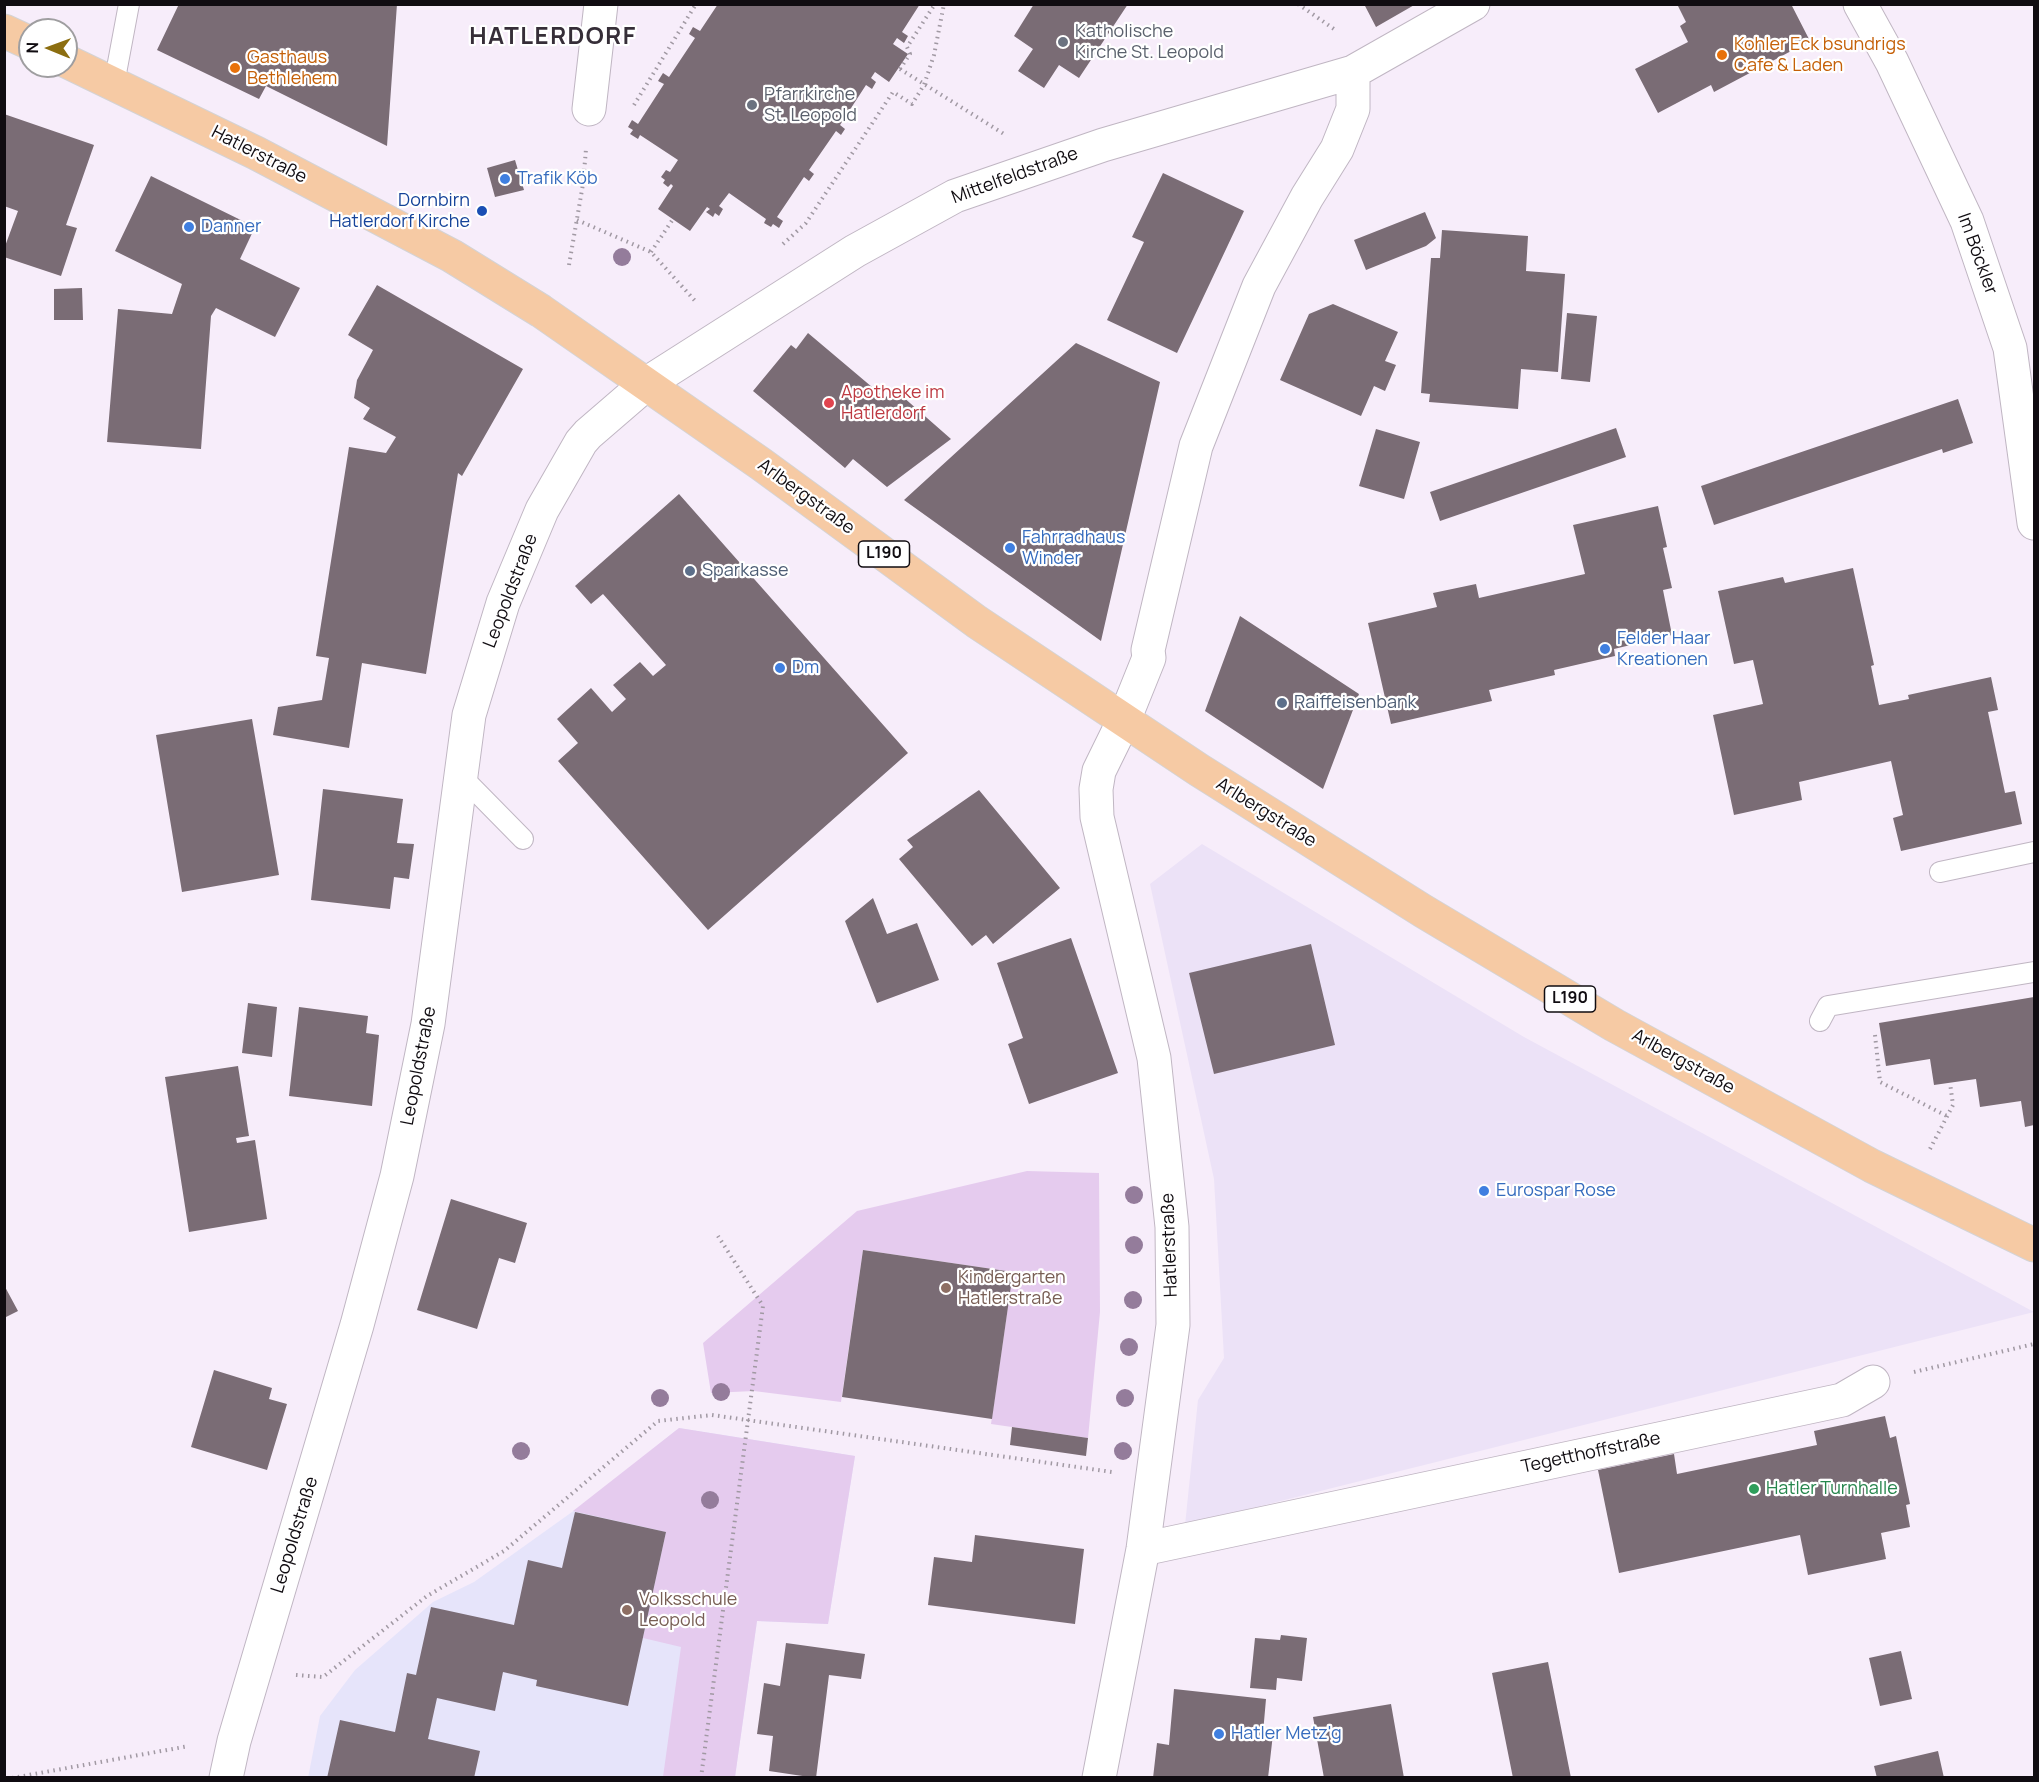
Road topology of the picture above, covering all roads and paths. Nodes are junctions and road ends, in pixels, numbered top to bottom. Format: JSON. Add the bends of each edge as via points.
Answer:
{"nodes":[{"id":1,"x":129,"y":4,"type":"edge"},
{"id":2,"x":601,"y":4,"type":"edge"},
{"id":3,"x":696,"y":4,"type":"edge"},
{"id":4,"x":935,"y":4,"type":"edge"},
{"id":5,"x":944,"y":4,"type":"edge"},
{"id":6,"x":1473,"y":4,"type":"edge"},
{"id":7,"x":1860,"y":4,"type":"edge"},
{"id":8,"x":4,"y":31,"type":"edge"},
{"id":9,"x":18,"y":37,"type":"edge"},
{"id":10,"x":78,"y":67,"type":"edge"},
{"id":11,"x":1353,"y":72,"type":"junction"},
{"id":12,"x":114,"y":84,"type":"junction"},
{"id":13,"x":924,"y":85,"type":"junction"},
{"id":14,"x":589,"y":109,"type":"junction"},
{"id":15,"x":1051,"y":163,"type":"junction"},
{"id":16,"x":673,"y":219,"type":"dead end"},
{"id":17,"x":577,"y":220,"type":"junction"},
{"id":18,"x":781,"y":245,"type":"dead end"},
{"id":19,"x":651,"y":252,"type":"junction"},
{"id":20,"x":569,"y":265,"type":"dead end"},
{"id":21,"x":698,"y":303,"type":"dead end"},
{"id":22,"x":541,"y":311,"type":"joint"},
{"id":23,"x":645,"y":384,"type":"junction"},
{"id":24,"x":2034,"y":523,"type":"edge"},
{"id":25,"x":1124,"y":720,"type":"junction"},
{"id":26,"x":460,"y":774,"type":"junction"},
{"id":27,"x":523,"y":839,"type":"dead end"},
{"id":28,"x":2034,"y":852,"type":"edge"},
{"id":29,"x":1940,"y":872,"type":"dead end"},
{"id":30,"x":2034,"y":972,"type":"edge"},
{"id":31,"x":1871,"y":999,"type":"junction"},
{"id":32,"x":1820,"y":1021,"type":"dead end"},
{"id":33,"x":1950,"y":1083,"type":"dead end"},
{"id":34,"x":1947,"y":1116,"type":"junction"},
{"id":35,"x":1930,"y":1149,"type":"dead end"},
{"id":36,"x":718,"y":1236,"type":"dead end"},
{"id":37,"x":2034,"y":1245,"type":"edge"},
{"id":38,"x":2034,"y":1344,"type":"edge"},
{"id":39,"x":1873,"y":1382,"type":"joint"},
{"id":40,"x":749,"y":1420,"type":"junction"},
{"id":41,"x":1088,"y":1470,"type":"dead end"},
{"id":42,"x":1143,"y":1549,"type":"junction"},
{"id":43,"x":294,"y":1675,"type":"dead end"},
{"id":44,"x":193,"y":1745,"type":"dead end"},
{"id":45,"x":12,"y":1778,"type":"edge"},
{"id":46,"x":226,"y":1778,"type":"edge"},
{"id":47,"x":700,"y":1778,"type":"edge"},
{"id":48,"x":1099,"y":1778,"type":"edge"}],
"edges":[{"from":1,"to":12,"type":"lane"},
{"from":2,"to":14,"type":"street"},
{"from":3,"to":14,"type":"path","via":[[617,131]]},
{"from":4,"to":13,"type":"path","via":[[907,47],[910,54],[899,69]]},
{"from":5,"to":13,"type":"path"},
{"from":6,"to":11,"type":"street","name":"Mittelfeldstraße"},
{"from":7,"to":24,"type":"street","name":"Im Böckler","via":[[1892,62],[1967,221],[2010,348]]},
{"from":8,"to":9,"type":"main road"},
{"from":10,"to":12,"type":"main road","name":"Hatlerstraße","number":"L190"},
{"from":11,"to":15,"type":"street","name":"Mittelfeldstraße"},
{"from":11,"to":25,"type":"street","via":[[1353,109],[1337,149],[1259,286],[1196,446],[1149,658]]},
{"from":12,"to":22,"type":"main road","name":"Hatlerstraße","number":"L190","via":[[452,256]]},
{"from":13,"to":15,"type":"path"},
{"from":13,"to":18,"type":"path","via":[[912,104],[893,92],[806,223]]},
{"from":14,"to":17,"type":"path"},
{"from":15,"to":23,"type":"street","name":"Mittelfeldstraße","via":[[955,196],[855,251]]},
{"from":16,"to":19,"type":"path"},
{"from":17,"to":19,"type":"path"},
{"from":17,"to":20,"type":"path"},
{"from":19,"to":21,"type":"path"},
{"from":22,"to":23,"type":"main road","name":"Arlbergstraße","number":"L190"},
{"from":23,"to":25,"type":"main road","name":"Arlbergstraße","number":"L190","via":[[977,622]]},
{"from":23,"to":26,"type":"street","name":"Leopoldstraße","via":[[581,442],[542,510],[487,652],[469,715]]},
{"from":25,"to":37,"type":"main road","name":"Arlbergstraße","number":"L190","via":[[1414,905],[1614,1024],[1872,1166]]},
{"from":25,"to":42,"type":"street","name":"Hatlerstraße","via":[[1100,771],[1097,817],[1154,1058],[1172,1227],[1173,1325]]},
{"from":26,"to":27,"type":"lane"},
{"from":26,"to":46,"type":"street","name":"Leopoldstraße","via":[[428,1024],[397,1176]]},
{"from":28,"to":29,"type":"lane"},
{"from":30,"to":31,"type":"lane"},
{"from":31,"to":32,"type":"lane","via":[[1828,1006]]},
{"from":31,"to":34,"type":"path","via":[[1880,1082]]},
{"from":33,"to":34,"type":"path","via":[[1953,1105]]},
{"from":34,"to":35,"type":"path"},
{"from":36,"to":40,"type":"path","via":[[763,1306]]},
{"from":38,"to":39,"type":"path"},
{"from":39,"to":42,"type":"street","name":"Tegetthoffstraße","via":[[1842,1400]]},
{"from":40,"to":41,"type":"path"},
{"from":40,"to":43,"type":"path","via":[[712,1415],[658,1421],[504,1551],[427,1596],[323,1677]]},
{"from":40,"to":47,"type":"path"},
{"from":42,"to":48,"type":"street","name":"Hatlerstraße"},
{"from":44,"to":45,"type":"path"}]}
